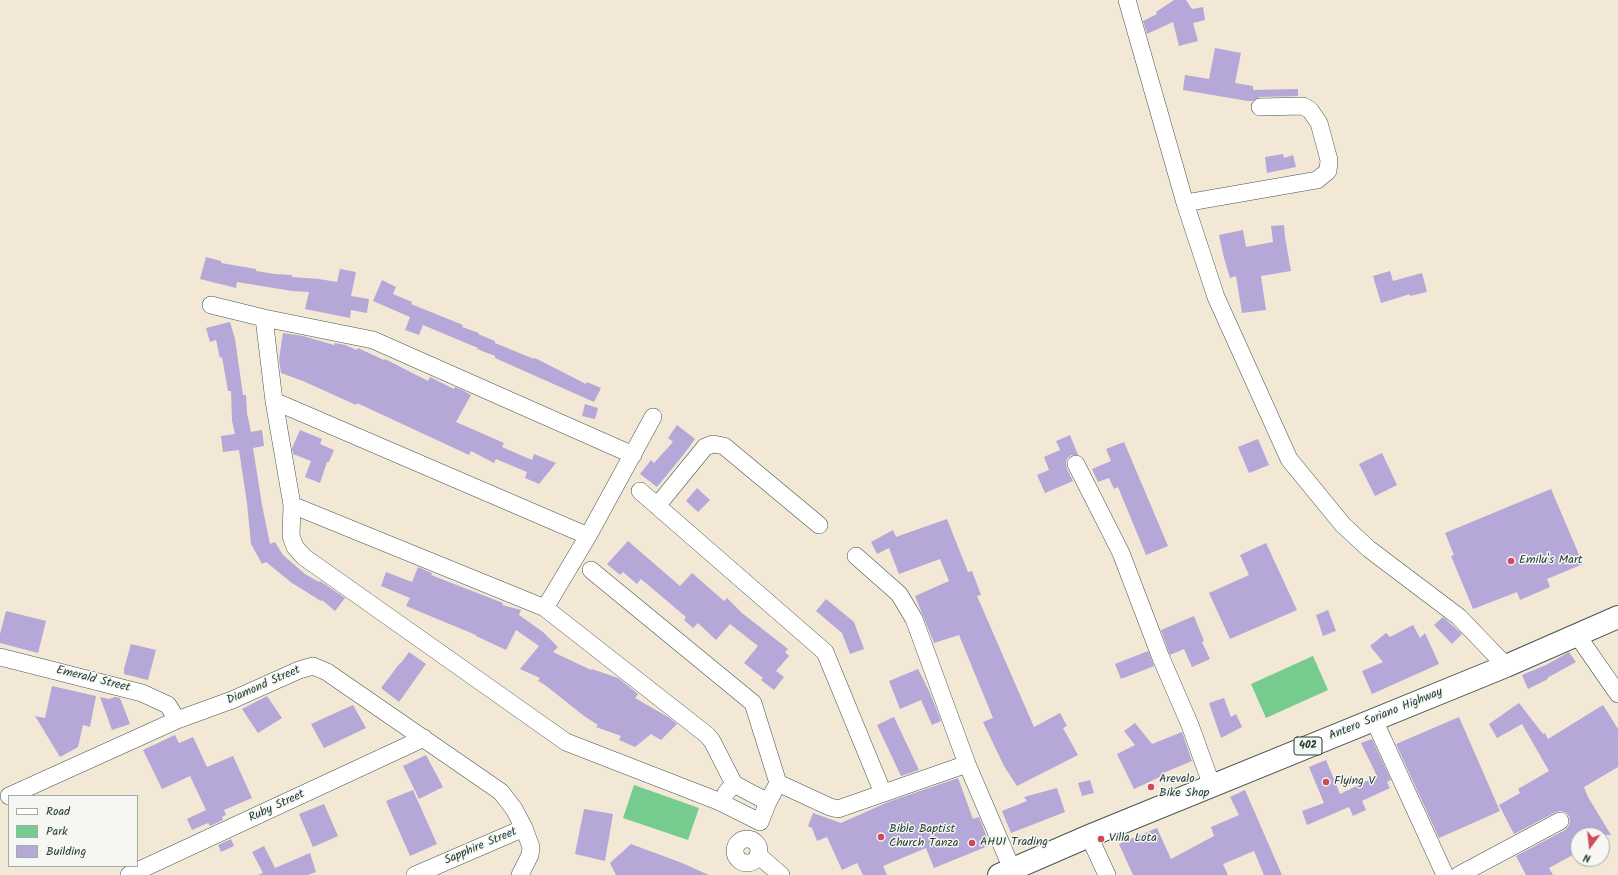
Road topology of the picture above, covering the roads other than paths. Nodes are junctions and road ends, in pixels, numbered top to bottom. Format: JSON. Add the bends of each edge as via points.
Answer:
{"nodes":[{"id":1,"x":1127,"y":0,"type":"edge"},
{"id":2,"x":1260,"y":107,"type":"dead end"},
{"id":3,"x":1185,"y":203,"type":"junction"},
{"id":4,"x":211,"y":305,"type":"dead end"},
{"id":5,"x":264,"y":318,"type":"junction"},
{"id":6,"x":274,"y":401,"type":"junction"},
{"id":7,"x":653,"y":417,"type":"dead end"},
{"id":8,"x":633,"y":455,"type":"junction"},
{"id":9,"x":1076,"y":464,"type":"dead end"},
{"id":10,"x":640,"y":491,"type":"dead end"},
{"id":11,"x":292,"y":505,"type":"junction"},
{"id":12,"x":657,"y":506,"type":"junction"},
{"id":13,"x":819,"y":525,"type":"dead end"},
{"id":14,"x":588,"y":536,"type":"junction"},
{"id":15,"x":856,"y":556,"type":"dead end"},
{"id":16,"x":591,"y":570,"type":"dead end"},
{"id":17,"x":545,"y":608,"type":"junction"},
{"id":18,"x":1618,"y":618,"type":"edge"},
{"id":19,"x":1577,"y":635,"type":"junction"},
{"id":20,"x":0,"y":657,"type":"edge"},
{"id":21,"x":1506,"y":666,"type":"junction"},
{"id":22,"x":1618,"y":694,"type":"edge"},
{"id":23,"x":177,"y":720,"type":"junction"},
{"id":24,"x":1374,"y":720,"type":"junction"},
{"id":25,"x":424,"y":738,"type":"junction"},
{"id":26,"x":967,"y":764,"type":"junction"},
{"id":27,"x":778,"y":783,"type":"junction"},
{"id":28,"x":734,"y":784,"type":"junction"},
{"id":29,"x":1212,"y":786,"type":"junction"},
{"id":30,"x":883,"y":793,"type":"junction"},
{"id":31,"x":11,"y":795,"type":"edge"},
{"id":32,"x":718,"y":801,"type":"junction"},
{"id":33,"x":768,"y":802,"type":"junction"},
{"id":34,"x":1560,"y":821,"type":"dead end"},
{"id":35,"x":760,"y":822,"type":"junction"},
{"id":36,"x":524,"y":828,"type":"junction"},
{"id":37,"x":1089,"y":836,"type":"junction"},
{"id":38,"x":1005,"y":872,"type":"edge"},
{"id":39,"x":129,"y":875,"type":"edge"},
{"id":40,"x":415,"y":875,"type":"edge"},
{"id":41,"x":520,"y":875,"type":"edge"},
{"id":42,"x":781,"y":875,"type":"edge"},
{"id":43,"x":1107,"y":875,"type":"edge"},
{"id":44,"x":1445,"y":875,"type":"edge"},
{"id":45,"x":1459,"y":875,"type":"edge"}],
"edges":[{"from":1,"to":3,"type":"street"},
{"from":2,"to":3,"type":"street","via":[[1303,106],[1310,110],[1319,123],[1329,160],[1328,171],[1317,180]]},
{"from":3,"to":21,"type":"street","via":[[1216,297],[1288,459],[1343,525],[1459,617]]},
{"from":4,"to":5,"type":"street"},
{"from":5,"to":6,"type":"street"},
{"from":5,"to":8,"type":"street","via":[[373,340]]},
{"from":6,"to":11,"type":"street"},
{"from":6,"to":14,"type":"street"},
{"from":7,"to":8,"type":"street"},
{"from":8,"to":14,"type":"street"},
{"from":9,"to":29,"type":"street","via":[[1121,553]]},
{"from":10,"to":12,"type":"street"},
{"from":11,"to":17,"type":"street"},
{"from":11,"to":32,"type":"street","via":[[291,536],[304,557],[566,742]]},
{"from":12,"to":13,"type":"street","via":[[705,447],[714,444],[724,446]]},
{"from":12,"to":30,"type":"street","via":[[825,652]]},
{"from":14,"to":17,"type":"street"},
{"from":15,"to":26,"type":"street","via":[[899,594],[914,619]]},
{"from":16,"to":27,"type":"street","via":[[753,703]]},
{"from":17,"to":28,"type":"street","via":[[707,735]]},
{"from":18,"to":19,"type":"main road","name":"Antero Soriano Highway","number":"402"},
{"from":19,"to":21,"type":"main road","name":"Antero Soriano Highway","number":"402"},
{"from":19,"to":22,"type":"street"},
{"from":20,"to":23,"type":"street","name":"Emerald Street","via":[[142,693],[168,706]]},
{"from":21,"to":24,"type":"main road","name":"Antero Soriano Highway","number":"402"},
{"from":23,"to":25,"type":"street","name":"Diamond Street","via":[[313,666],[327,672]]},
{"from":23,"to":31,"type":"street","name":"Diamond Street"},
{"from":24,"to":29,"type":"main road","name":"Antero Soriano Highway","number":"402"},
{"from":24,"to":44,"type":"street"},
{"from":25,"to":36,"type":"street","name":"Diamond Street","via":[[501,792]]},
{"from":25,"to":39,"type":"street","name":"Ruby Street"},
{"from":26,"to":30,"type":"street"},
{"from":26,"to":38,"type":"street"},
{"from":27,"to":30,"type":"street","via":[[838,809]]},
{"from":27,"to":33,"type":"street"},
{"from":28,"to":32,"type":"street"},
{"from":28,"to":33,"type":"street"},
{"from":29,"to":37,"type":"main road","name":"Antero Soriano Highway","number":"402"},
{"from":32,"to":35,"type":"street"},
{"from":33,"to":35,"type":"street"},
{"from":34,"to":45,"type":"street"},
{"from":35,"to":42,"type":"street","via":[[756,848]]},
{"from":36,"to":40,"type":"street","name":"Sapphire Street"},
{"from":36,"to":41,"type":"street","name":"Diamond Street","via":[[531,847]]},
{"from":37,"to":38,"type":"main road","name":"Antero Soriano Highway","number":"402"},
{"from":37,"to":43,"type":"street"}]}
